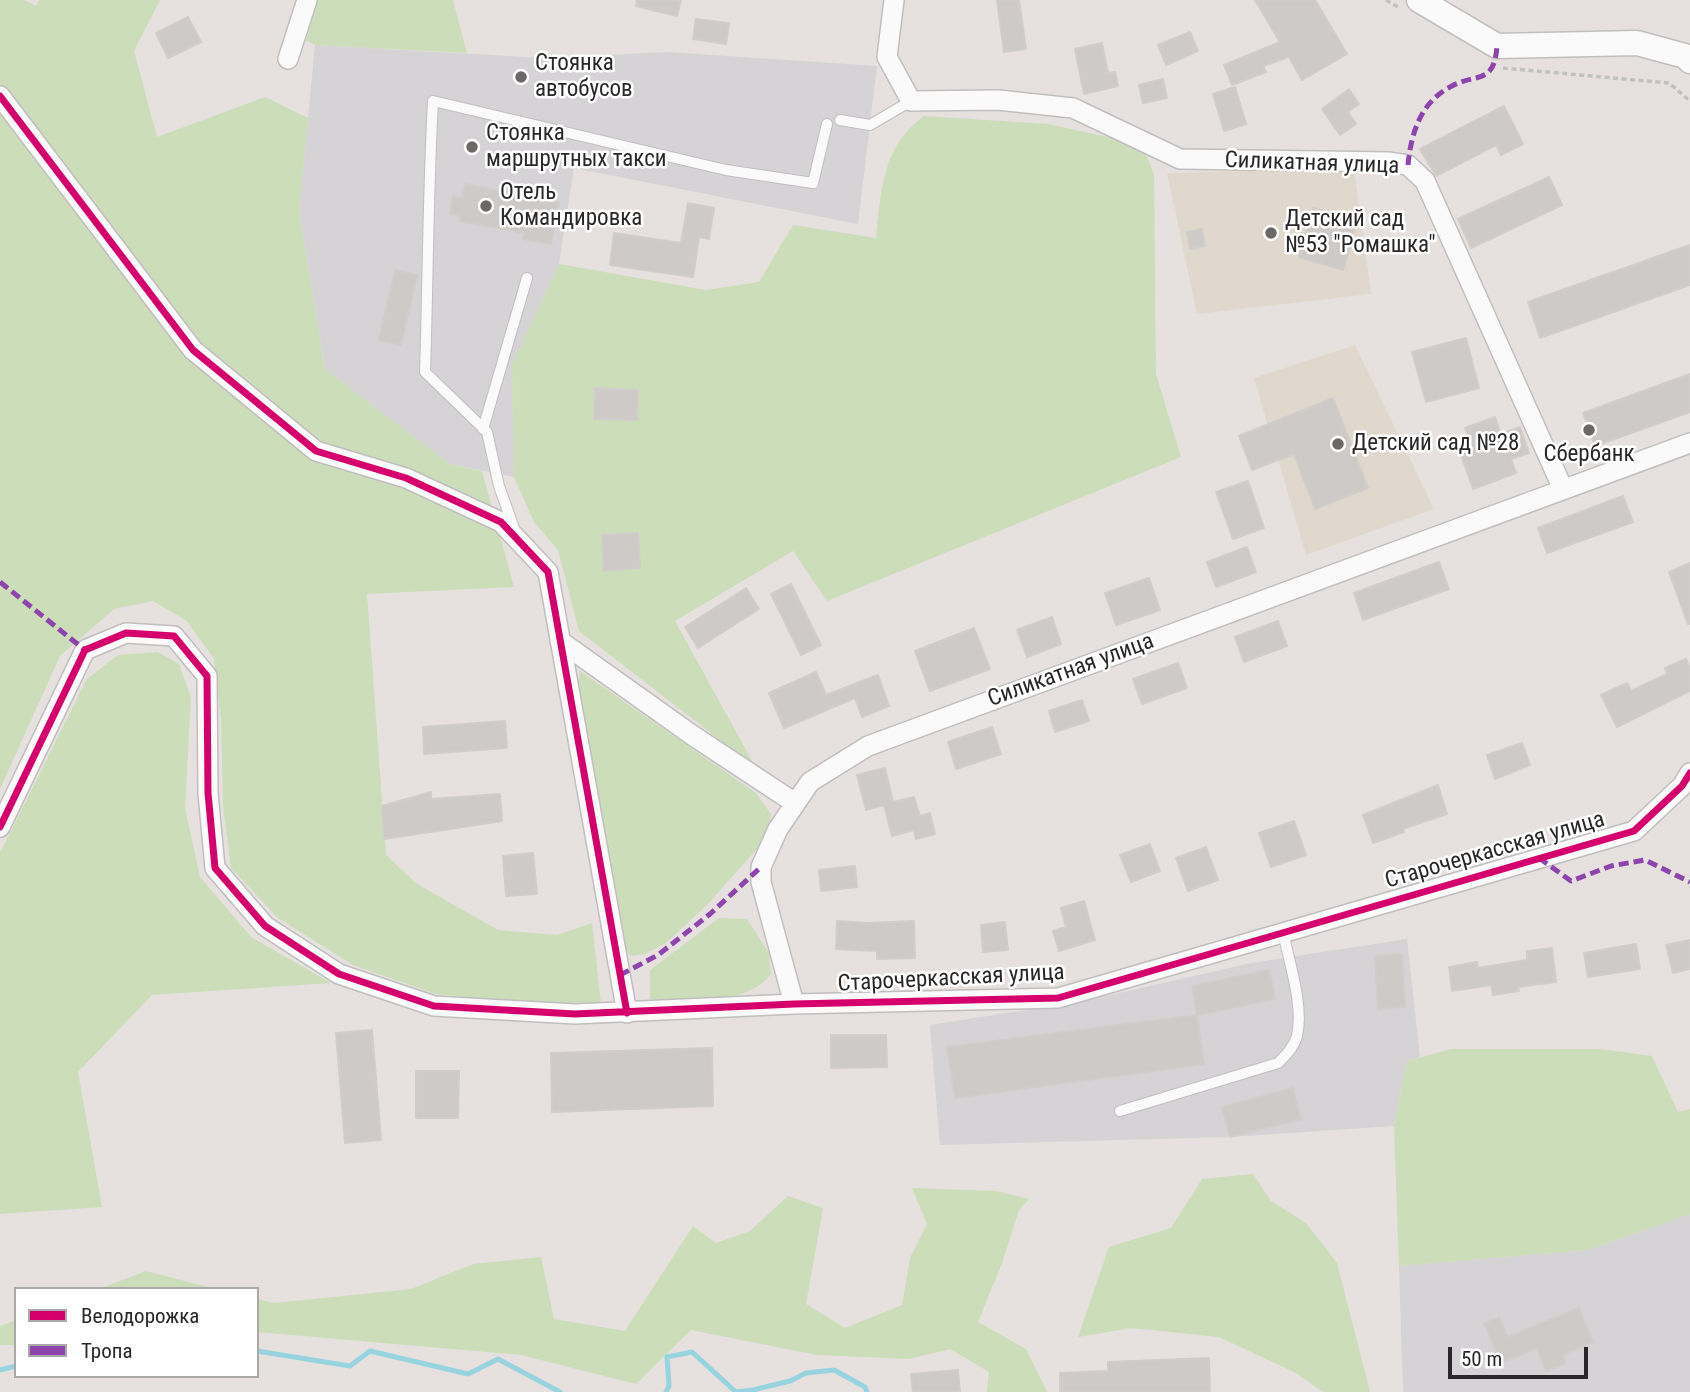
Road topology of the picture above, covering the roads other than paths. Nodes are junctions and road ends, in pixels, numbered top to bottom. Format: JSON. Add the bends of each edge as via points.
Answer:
{"nodes":[{"id":1,"x":307,"y":0,"type":"edge"},
{"id":2,"x":894,"y":0,"type":"edge"},
{"id":3,"x":1419,"y":0,"type":"edge"},
{"id":4,"x":288,"y":59,"type":"dead end"},
{"id":5,"x":1690,"y":61,"type":"edge"},
{"id":6,"x":0,"y":96,"type":"edge"},
{"id":7,"x":911,"y":101,"type":"junction"},
{"id":8,"x":839,"y":120,"type":"dead end"},
{"id":9,"x":827,"y":124,"type":"dead end"},
{"id":10,"x":527,"y":278,"type":"dead end"},
{"id":11,"x":483,"y":429,"type":"junction"},
{"id":12,"x":1690,"y":443,"type":"edge"},
{"id":13,"x":1563,"y":489,"type":"junction"},
{"id":14,"x":519,"y":541,"type":"junction"},
{"id":15,"x":560,"y":641,"type":"junction"},
{"id":16,"x":1690,"y":773,"type":"edge"},
{"id":17,"x":796,"y":803,"type":"junction"},
{"id":18,"x":0,"y":827,"type":"edge"},
{"id":19,"x":1283,"y":932,"type":"junction"},
{"id":20,"x":794,"y":1004,"type":"junction"},
{"id":21,"x":627,"y":1013,"type":"junction"},
{"id":22,"x":1120,"y":1111,"type":"dead end"}],
"edges":[{"from":1,"to":4,"type":"street"},
{"from":2,"to":7,"type":"street","via":[[887,57]]},
{"from":3,"to":5,"type":"street","via":[[1497,46],[1637,43]]},
{"from":6,"to":14,"type":"street","via":[[193,351],[316,451],[406,478],[501,522]]},
{"from":7,"to":8,"type":"lane","via":[[870,125]]},
{"from":7,"to":13,"type":"street","name":"Силикатная улица","via":[[998,100],[1073,108],[1180,159],[1408,165],[1425,181]]},
{"from":9,"to":11,"type":"lane","via":[[813,183],[726,170],[433,101],[425,372]]},
{"from":10,"to":11,"type":"lane"},
{"from":11,"to":14,"type":"lane"},
{"from":12,"to":13,"type":"street","name":"Силикатная улица"},
{"from":13,"to":17,"type":"street","name":"Силикатная улица","via":[[868,746],[810,782]]},
{"from":14,"to":15,"type":"street","via":[[548,572]]},
{"from":15,"to":17,"type":"street"},
{"from":15,"to":21,"type":"street"},
{"from":16,"to":19,"type":"street","name":"Старочеркасская улица","via":[[1634,831]]},
{"from":17,"to":20,"type":"street","name":"Силикатная улица","via":[[761,867],[761,882]]},
{"from":18,"to":21,"type":"street","name":"Старочеркасская улица","via":[[85,650],[126,633],[174,636],[206,676],[215,868],[265,926],[339,974],[434,1006]]},
{"from":19,"to":20,"type":"street","name":"Старочеркасская улица","via":[[1058,998]]},
{"from":19,"to":22,"type":"lane","via":[[1299,1012],[1297,1038],[1289,1052],[1278,1063]]},
{"from":20,"to":21,"type":"street","name":"Старочеркасская улица"}]}
